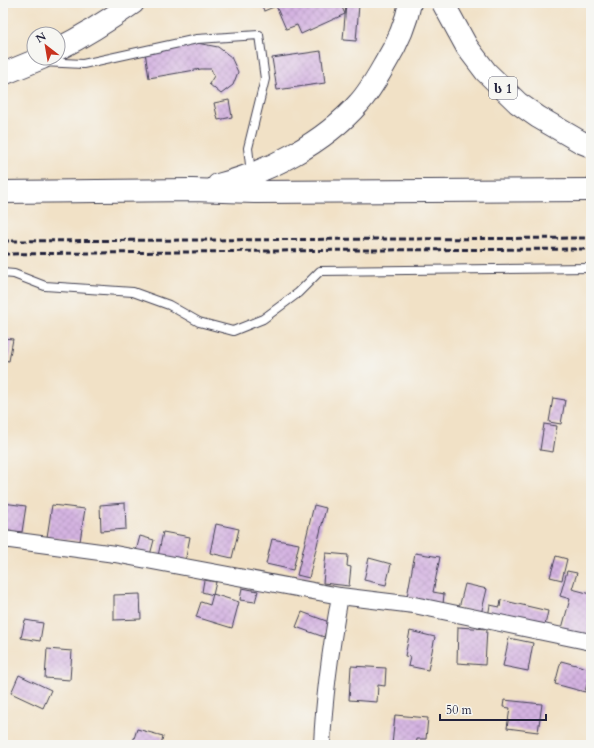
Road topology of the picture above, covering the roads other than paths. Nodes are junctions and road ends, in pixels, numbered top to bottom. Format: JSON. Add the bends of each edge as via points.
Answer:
{"nodes":[{"id":1,"x":133,"y":3,"type":"edge"},
{"id":2,"x":410,"y":3,"type":"edge"},
{"id":3,"x":443,"y":3,"type":"edge"},
{"id":4,"x":66,"y":45,"type":"edge"},
{"id":5,"x":66,"y":62,"type":"edge"},
{"id":6,"x":26,"y":65,"type":"edge"},
{"id":7,"x":3,"y":74,"type":"edge"},
{"id":8,"x":591,"y":146,"type":"edge"},
{"id":9,"x":253,"y":183,"type":"junction"},
{"id":10,"x":591,"y":190,"type":"edge"},
{"id":11,"x":3,"y":192,"type":"edge"},
{"id":12,"x":591,"y":268,"type":"edge"},
{"id":13,"x":3,"y":273,"type":"edge"},
{"id":14,"x":3,"y":539,"type":"edge"},
{"id":15,"x":340,"y":596,"type":"junction"},
{"id":16,"x":591,"y":642,"type":"edge"},
{"id":17,"x":322,"y":745,"type":"edge"}],
"edges":[{"from":1,"to":4,"type":"main road"},
{"from":2,"to":9,"type":"main road","via":[[395,46],[376,80],[359,103],[313,142],[279,162]]},
{"from":3,"to":8,"type":"main road","number":"ს 1","via":[[468,47],[486,72],[518,103]]},
{"from":5,"to":9,"type":"lane","via":[[83,64],[197,39],[259,35],[265,79],[248,148]]},
{"from":6,"to":7,"type":"main road"},
{"from":9,"to":10,"type":"main road"},
{"from":9,"to":11,"type":"main road","via":[[236,180],[192,190]]},
{"from":12,"to":13,"type":"lane","via":[[320,271],[298,293],[263,319],[233,330],[199,322],[169,305],[133,292],[45,286],[14,274]]},
{"from":14,"to":15,"type":"street","via":[[116,554]]},
{"from":15,"to":16,"type":"street","via":[[414,604]]},
{"from":15,"to":17,"type":"street","via":[[326,690]]}]}
